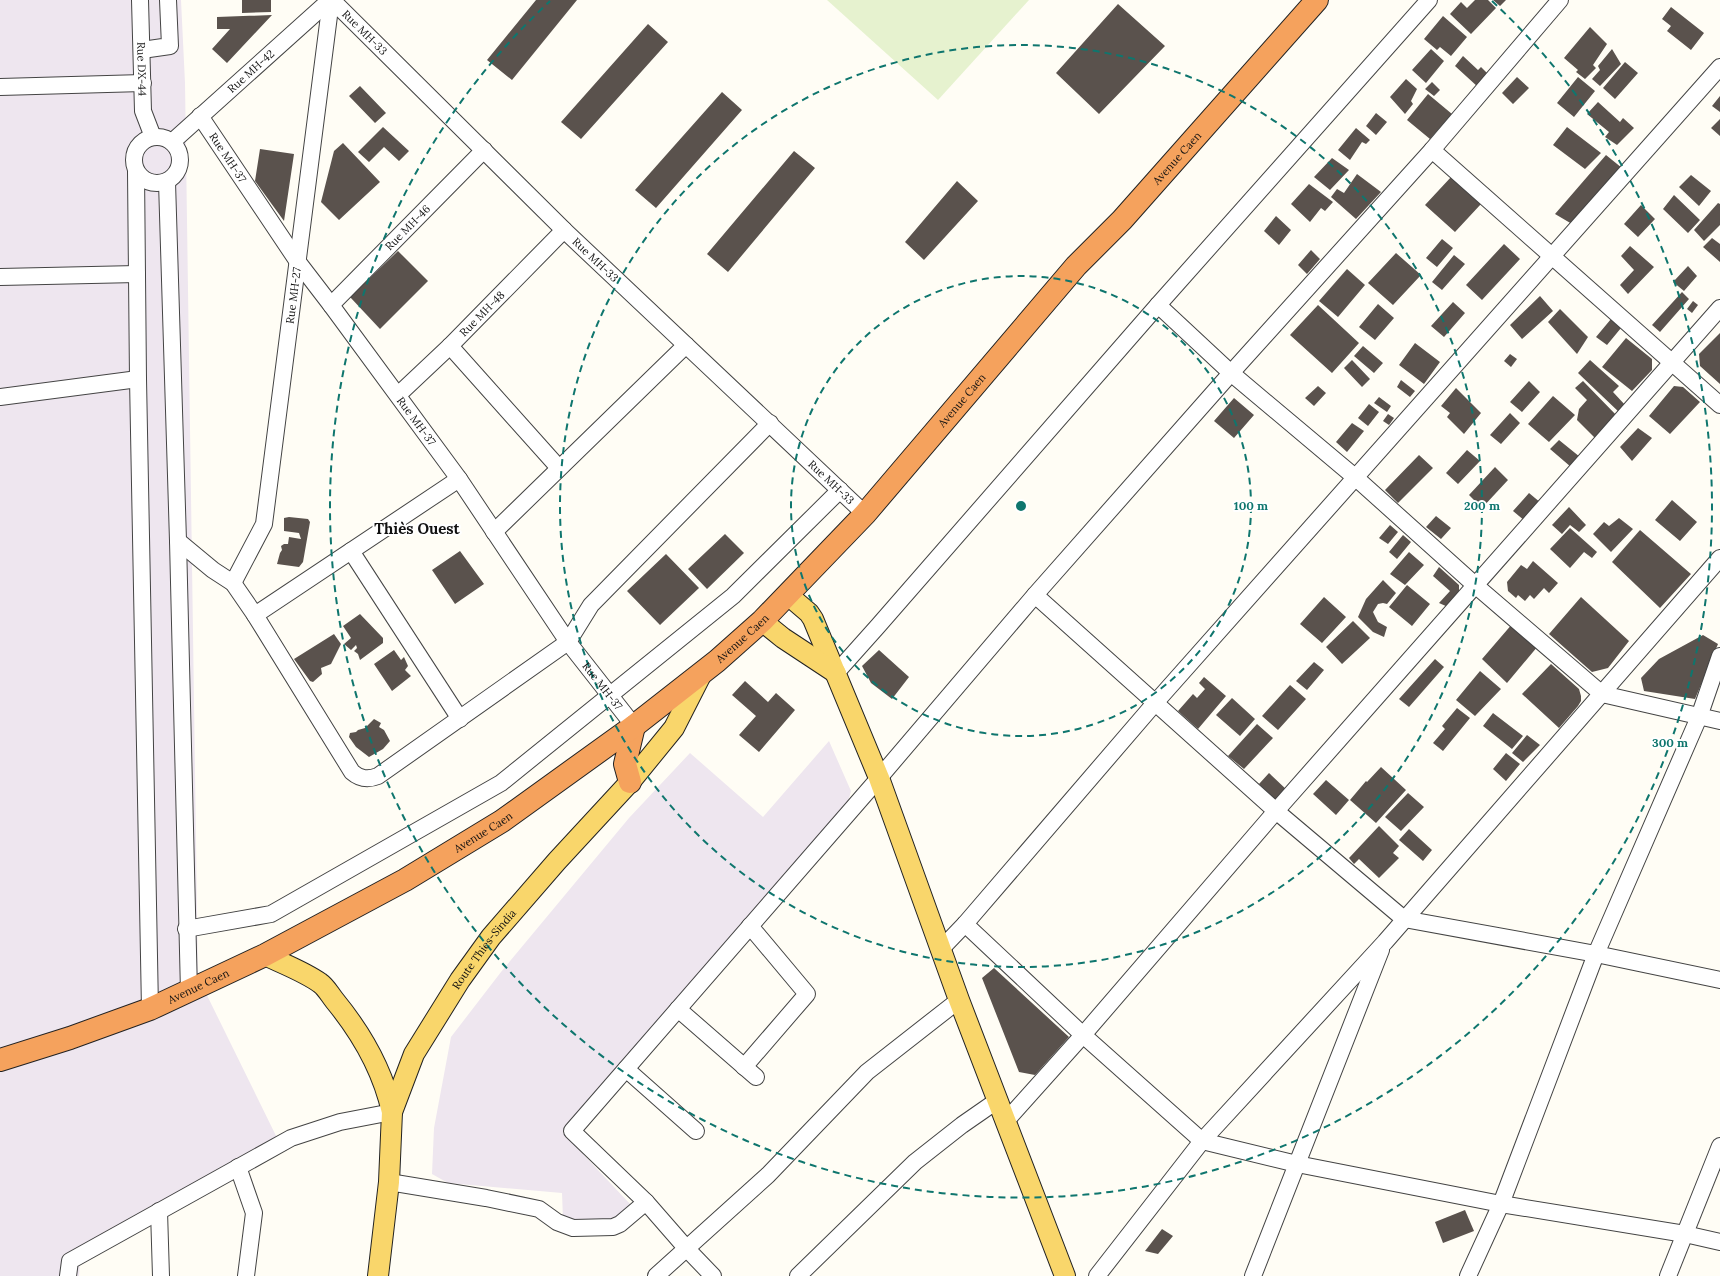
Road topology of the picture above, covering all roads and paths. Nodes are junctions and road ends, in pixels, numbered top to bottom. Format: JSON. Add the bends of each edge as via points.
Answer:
{"nodes":[{"id":1,"x":140,"y":0,"type":"edge"},
{"id":2,"x":168,"y":0,"type":"edge"},
{"id":3,"x":331,"y":0,"type":"edge"},
{"id":4,"x":1317,"y":0,"type":"edge"},
{"id":5,"x":1429,"y":0,"type":"edge"},
{"id":6,"x":1560,"y":0,"type":"edge"},
{"id":7,"x":142,"y":50,"type":"junction"},
{"id":8,"x":1720,"y":67,"type":"edge"},
{"id":9,"x":143,"y":83,"type":"junction"},
{"id":10,"x":0,"y":87,"type":"edge"},
{"id":11,"x":200,"y":116,"type":"junction"},
{"id":12,"x":153,"y":137,"type":"junction"},
{"id":13,"x":172,"y":142,"type":"junction"},
{"id":14,"x":484,"y":150,"type":"junction"},
{"id":15,"x":1432,"y":150,"type":"junction"},
{"id":16,"x":136,"y":172,"type":"junction"},
{"id":17,"x":167,"y":182,"type":"junction"},
{"id":18,"x":564,"y":230,"type":"junction"},
{"id":19,"x":1552,"y":257,"type":"junction"},
{"id":20,"x":298,"y":262,"type":"junction"},
{"id":21,"x":137,"y":274,"type":"junction"},
{"id":22,"x":0,"y":277,"type":"edge"},
{"id":23,"x":331,"y":304,"type":"junction"},
{"id":24,"x":1158,"y":305,"type":"junction"},
{"id":25,"x":1720,"y":308,"type":"edge"},
{"id":26,"x":686,"y":345,"type":"junction"},
{"id":27,"x":450,"y":346,"type":"junction"},
{"id":28,"x":1672,"y":363,"type":"junction"},
{"id":29,"x":1231,"y":373,"type":"junction"},
{"id":30,"x":138,"y":379,"type":"junction"},
{"id":31,"x":398,"y":395,"type":"junction"},
{"id":32,"x":0,"y":397,"type":"edge"},
{"id":33,"x":1720,"y":405,"type":"edge"},
{"id":34,"x":770,"y":423,"type":"junction"},
{"id":35,"x":559,"y":468,"type":"junction"},
{"id":36,"x":1356,"y":478,"type":"junction"},
{"id":37,"x":459,"y":479,"type":"junction"},
{"id":38,"x":840,"y":490,"type":"junction"},
{"id":39,"x":865,"y":514,"type":"junction"},
{"id":40,"x":494,"y":532,"type":"junction"},
{"id":41,"x":178,"y":541,"type":"junction"},
{"id":42,"x":351,"y":551,"type":"junction"},
{"id":43,"x":1720,"y":558,"type":"edge"},
{"id":44,"x":233,"y":583,"type":"junction"},
{"id":45,"x":1475,"y":585,"type":"junction"},
{"id":46,"x":788,"y":595,"type":"junction"},
{"id":47,"x":1035,"y":595,"type":"junction"},
{"id":48,"x":255,"y":615,"type":"junction"},
{"id":49,"x":762,"y":621,"type":"junction"},
{"id":50,"x":568,"y":642,"type":"junction"},
{"id":51,"x":1720,"y":656,"type":"edge"},
{"id":52,"x":836,"y":672,"type":"junction"},
{"id":53,"x":702,"y":673,"type":"junction"},
{"id":54,"x":1602,"y":694,"type":"junction"},
{"id":55,"x":610,"y":695,"type":"junction"},
{"id":56,"x":1155,"y":703,"type":"junction"},
{"id":57,"x":1699,"y":717,"type":"junction"},
{"id":58,"x":460,"y":719,"type":"junction"},
{"id":59,"x":1720,"y":721,"type":"edge"},
{"id":60,"x":634,"y":726,"type":"junction"},
{"id":61,"x":879,"y":778,"type":"junction"},
{"id":62,"x":630,"y":782,"type":"junction"},
{"id":63,"x":1276,"y":811,"type":"junction"},
{"id":64,"x":1404,"y":919,"type":"junction"},
{"id":65,"x":964,"y":924,"type":"junction"},
{"id":66,"x":750,"y":926,"type":"junction"},
{"id":67,"x":186,"y":929,"type":"junction"},
{"id":68,"x":1385,"y":942,"type":"junction"},
{"id":69,"x":941,"y":949,"type":"junction"},
{"id":70,"x":1596,"y":954,"type":"junction"},
{"id":71,"x":265,"y":955,"type":"junction"},
{"id":72,"x":1720,"y":980,"type":"edge"},
{"id":73,"x":189,"y":992,"type":"junction"},
{"id":74,"x":959,"y":1000,"type":"junction"},
{"id":75,"x":150,"y":1009,"type":"junction"},
{"id":76,"x":678,"y":1009,"type":"junction"},
{"id":77,"x":1083,"y":1035,"type":"junction"},
{"id":78,"x":0,"y":1060,"type":"edge"},
{"id":79,"x":626,"y":1069,"type":"junction"},
{"id":80,"x":998,"y":1100,"type":"junction"},
{"id":81,"x":392,"y":1112,"type":"junction"},
{"id":82,"x":1005,"y":1122,"type":"junction"},
{"id":83,"x":696,"y":1131,"type":"dead end"},
{"id":84,"x":1202,"y":1140,"type":"junction"},
{"id":85,"x":1720,"y":1146,"type":"edge"},
{"id":86,"x":1297,"y":1164,"type":"junction"},
{"id":87,"x":238,"y":1167,"type":"junction"},
{"id":88,"x":389,"y":1182,"type":"junction"},
{"id":89,"x":646,"y":1202,"type":"junction"},
{"id":90,"x":1501,"y":1204,"type":"junction"},
{"id":91,"x":159,"y":1211,"type":"junction"},
{"id":92,"x":1685,"y":1234,"type":"junction"},
{"id":93,"x":1720,"y":1242,"type":"edge"},
{"id":94,"x":686,"y":1249,"type":"junction"},
{"id":95,"x":68,"y":1276,"type":"edge"},
{"id":96,"x":161,"y":1276,"type":"edge"},
{"id":97,"x":166,"y":1276,"type":"edge"},
{"id":98,"x":246,"y":1276,"type":"edge"},
{"id":99,"x":378,"y":1276,"type":"edge"},
{"id":100,"x":656,"y":1276,"type":"edge"},
{"id":101,"x":713,"y":1276,"type":"edge"},
{"id":102,"x":798,"y":1276,"type":"edge"},
{"id":103,"x":1065,"y":1276,"type":"edge"},
{"id":104,"x":1097,"y":1276,"type":"edge"},
{"id":105,"x":1253,"y":1276,"type":"edge"},
{"id":106,"x":1468,"y":1276,"type":"edge"},
{"id":107,"x":1668,"y":1276,"type":"edge"}],
"edges":[{"from":1,"to":7,"type":"street","name":"Rue DX-44"},
{"from":2,"to":7,"type":"street","via":[[170,46]]},
{"from":3,"to":11,"type":"street","name":"Rue MH-42"},
{"from":3,"to":14,"type":"street","name":"Rue MH-33"},
{"from":3,"to":20,"type":"street","name":"Rue MH-27"},
{"from":4,"to":39,"type":"highway","name":"Avenue Caen","via":[[1122,220],[1076,266]]},
{"from":5,"to":24,"type":"street"},
{"from":6,"to":15,"type":"street"},
{"from":7,"to":9,"type":"street","name":"Rue DX-44"},
{"from":8,"to":19,"type":"street"},
{"from":9,"to":10,"type":"street"},
{"from":9,"to":12,"type":"street","name":"Rue DX-44","via":[[143,111]]},
{"from":11,"to":13,"type":"street","name":"Rue MH-42"},
{"from":11,"to":20,"type":"street","name":"Rue MH-37"},
{"from":12,"to":13,"type":"street","via":[[164,137]]},
{"from":12,"to":16,"type":"street","via":[[143,141],[136,150],[133,160]]},
{"from":13,"to":17,"type":"street","via":[[180,153],[180,167],[176,175]]},
{"from":14,"to":18,"type":"street","name":"Rue MH-33"},
{"from":14,"to":23,"type":"street","name":"Rue MH-46"},
{"from":15,"to":19,"type":"street"},
{"from":15,"to":29,"type":"street"},
{"from":16,"to":17,"type":"street","via":[[144,180],[155,184]]},
{"from":16,"to":21,"type":"street"},
{"from":17,"to":41,"type":"street"},
{"from":18,"to":26,"type":"street","name":"Rue MH-33"},
{"from":18,"to":27,"type":"street","name":"Rue MH-48"},
{"from":19,"to":28,"type":"street"},
{"from":19,"to":36,"type":"street"},
{"from":20,"to":23,"type":"street","name":"Rue MH-37"},
{"from":20,"to":44,"type":"street","name":"Rue MH-27","via":[[264,524]]},
{"from":21,"to":22,"type":"street"},
{"from":21,"to":30,"type":"street"},
{"from":23,"to":31,"type":"street","name":"Rue MH-37"},
{"from":24,"to":29,"type":"street"},
{"from":24,"to":52,"type":"street"},
{"from":25,"to":28,"type":"street"},
{"from":26,"to":34,"type":"street","name":"Rue MH-33"},
{"from":26,"to":35,"type":"street"},
{"from":27,"to":31,"type":"street","name":"Rue MH-48"},
{"from":27,"to":35,"type":"street"},
{"from":28,"to":33,"type":"street"},
{"from":28,"to":45,"type":"street"},
{"from":29,"to":36,"type":"street"},
{"from":29,"to":47,"type":"street"},
{"from":30,"to":32,"type":"street"},
{"from":30,"to":75,"type":"street"},
{"from":31,"to":37,"type":"street","name":"Rue MH-37"},
{"from":34,"to":38,"type":"street","name":"Rue MH-33"},
{"from":34,"to":50,"type":"street","via":[[591,605]]},
{"from":35,"to":40,"type":"street"},
{"from":36,"to":45,"type":"street"},
{"from":36,"to":56,"type":"street"},
{"from":37,"to":40,"type":"street","name":"Rue MH-37"},
{"from":37,"to":42,"type":"street"},
{"from":38,"to":39,"type":"street","name":"Rue MH-33"},
{"from":38,"to":55,"type":"street","via":[[733,596]]},
{"from":39,"to":46,"type":"highway","name":"Avenue Caen"},
{"from":40,"to":50,"type":"street","name":"Rue MH-37"},
{"from":41,"to":44,"type":"street"},
{"from":41,"to":67,"type":"street"},
{"from":42,"to":48,"type":"street"},
{"from":42,"to":58,"type":"street"},
{"from":43,"to":54,"type":"street"},
{"from":44,"to":48,"type":"street"},
{"from":45,"to":54,"type":"street"},
{"from":45,"to":63,"type":"street"},
{"from":46,"to":49,"type":"highway","name":"Avenue Caen"},
{"from":46,"to":52,"type":"main road","via":[[810,613]]},
{"from":47,"to":56,"type":"street"},
{"from":47,"to":61,"type":"street"},
{"from":48,"to":58,"type":"street","via":[[355,775],[369,779],[378,776]]},
{"from":49,"to":52,"type":"main road","via":[[783,638]]},
{"from":49,"to":53,"type":"highway","name":"Avenue Caen"},
{"from":50,"to":55,"type":"street","name":"Rue MH-37"},
{"from":50,"to":58,"type":"street"},
{"from":51,"to":57,"type":"street"},
{"from":52,"to":61,"type":"main road"},
{"from":53,"to":60,"type":"highway","name":"Avenue Caen"},
{"from":53,"to":62,"type":"main road","name":"Route Thies-Sindia","via":[[674,728]]},
{"from":54,"to":57,"type":"street"},
{"from":54,"to":64,"type":"street"},
{"from":55,"to":60,"type":"street","name":"Rue MH-37"},
{"from":55,"to":67,"type":"street","via":[[501,782],[271,914]]},
{"from":56,"to":63,"type":"street"},
{"from":56,"to":65,"type":"street"},
{"from":57,"to":59,"type":"street"},
{"from":57,"to":70,"type":"street"},
{"from":60,"to":62,"type":"highway","via":[[625,764]]},
{"from":60,"to":71,"type":"highway","name":"Avenue Caen","via":[[502,821],[405,880]]},
{"from":61,"to":66,"type":"street"},
{"from":61,"to":69,"type":"main road"},
{"from":62,"to":81,"type":"main road","name":"Route Thies-Sindia","via":[[491,937],[460,980],[414,1054]]},
{"from":63,"to":64,"type":"street"},
{"from":63,"to":77,"type":"street"},
{"from":64,"to":68,"type":"street"},
{"from":64,"to":70,"type":"street"},
{"from":65,"to":69,"type":"street"},
{"from":65,"to":77,"type":"street"},
{"from":66,"to":76,"type":"street"},
{"from":66,"to":76,"type":"street","via":[[807,994],[750,1072]]},
{"from":67,"to":73,"type":"street"},
{"from":68,"to":84,"type":"street"},
{"from":68,"to":86,"type":"street"},
{"from":69,"to":74,"type":"main road"},
{"from":70,"to":72,"type":"street"},
{"from":70,"to":90,"type":"street"},
{"from":71,"to":73,"type":"highway","name":"Avenue Caen"},
{"from":71,"to":81,"type":"main road","via":[[321,983],[363,1040],[379,1070]]},
{"from":73,"to":75,"type":"highway","name":"Avenue Caen"},
{"from":74,"to":80,"type":"main road"},
{"from":74,"to":94,"type":"street","via":[[867,1072],[768,1175]]},
{"from":75,"to":78,"type":"highway","name":"Avenue Caen"},
{"from":76,"to":79,"type":"street"},
{"from":77,"to":82,"type":"street"},
{"from":77,"to":84,"type":"street"},
{"from":79,"to":83,"type":"street"},
{"from":79,"to":89,"type":"street","via":[[572,1131]]},
{"from":80,"to":82,"type":"main road"},
{"from":80,"to":102,"type":"street","via":[[915,1162]]},
{"from":81,"to":87,"type":"street","via":[[340,1122],[291,1138]]},
{"from":81,"to":88,"type":"main road","name":"Route Thies-Sindia"},
{"from":82,"to":103,"type":"main road"},
{"from":84,"to":86,"type":"street"},
{"from":84,"to":104,"type":"street"},
{"from":85,"to":92,"type":"street"},
{"from":86,"to":90,"type":"street"},
{"from":86,"to":105,"type":"street"},
{"from":87,"to":91,"type":"street"},
{"from":87,"to":98,"type":"street","via":[[254,1213]]},
{"from":88,"to":89,"type":"street","via":[[540,1209],[557,1222],[572,1228],[613,1227]]},
{"from":88,"to":99,"type":"main road","name":"Route Thies-Sindia"},
{"from":89,"to":94,"type":"street"},
{"from":90,"to":92,"type":"street"},
{"from":90,"to":106,"type":"street"},
{"from":91,"to":95,"type":"street","via":[[70,1260]]},
{"from":91,"to":96,"type":"street"},
{"from":92,"to":93,"type":"street"},
{"from":92,"to":107,"type":"street"},
{"from":94,"to":100,"type":"street"},
{"from":94,"to":101,"type":"street"},
{"from":96,"to":97,"type":"street"}]}
